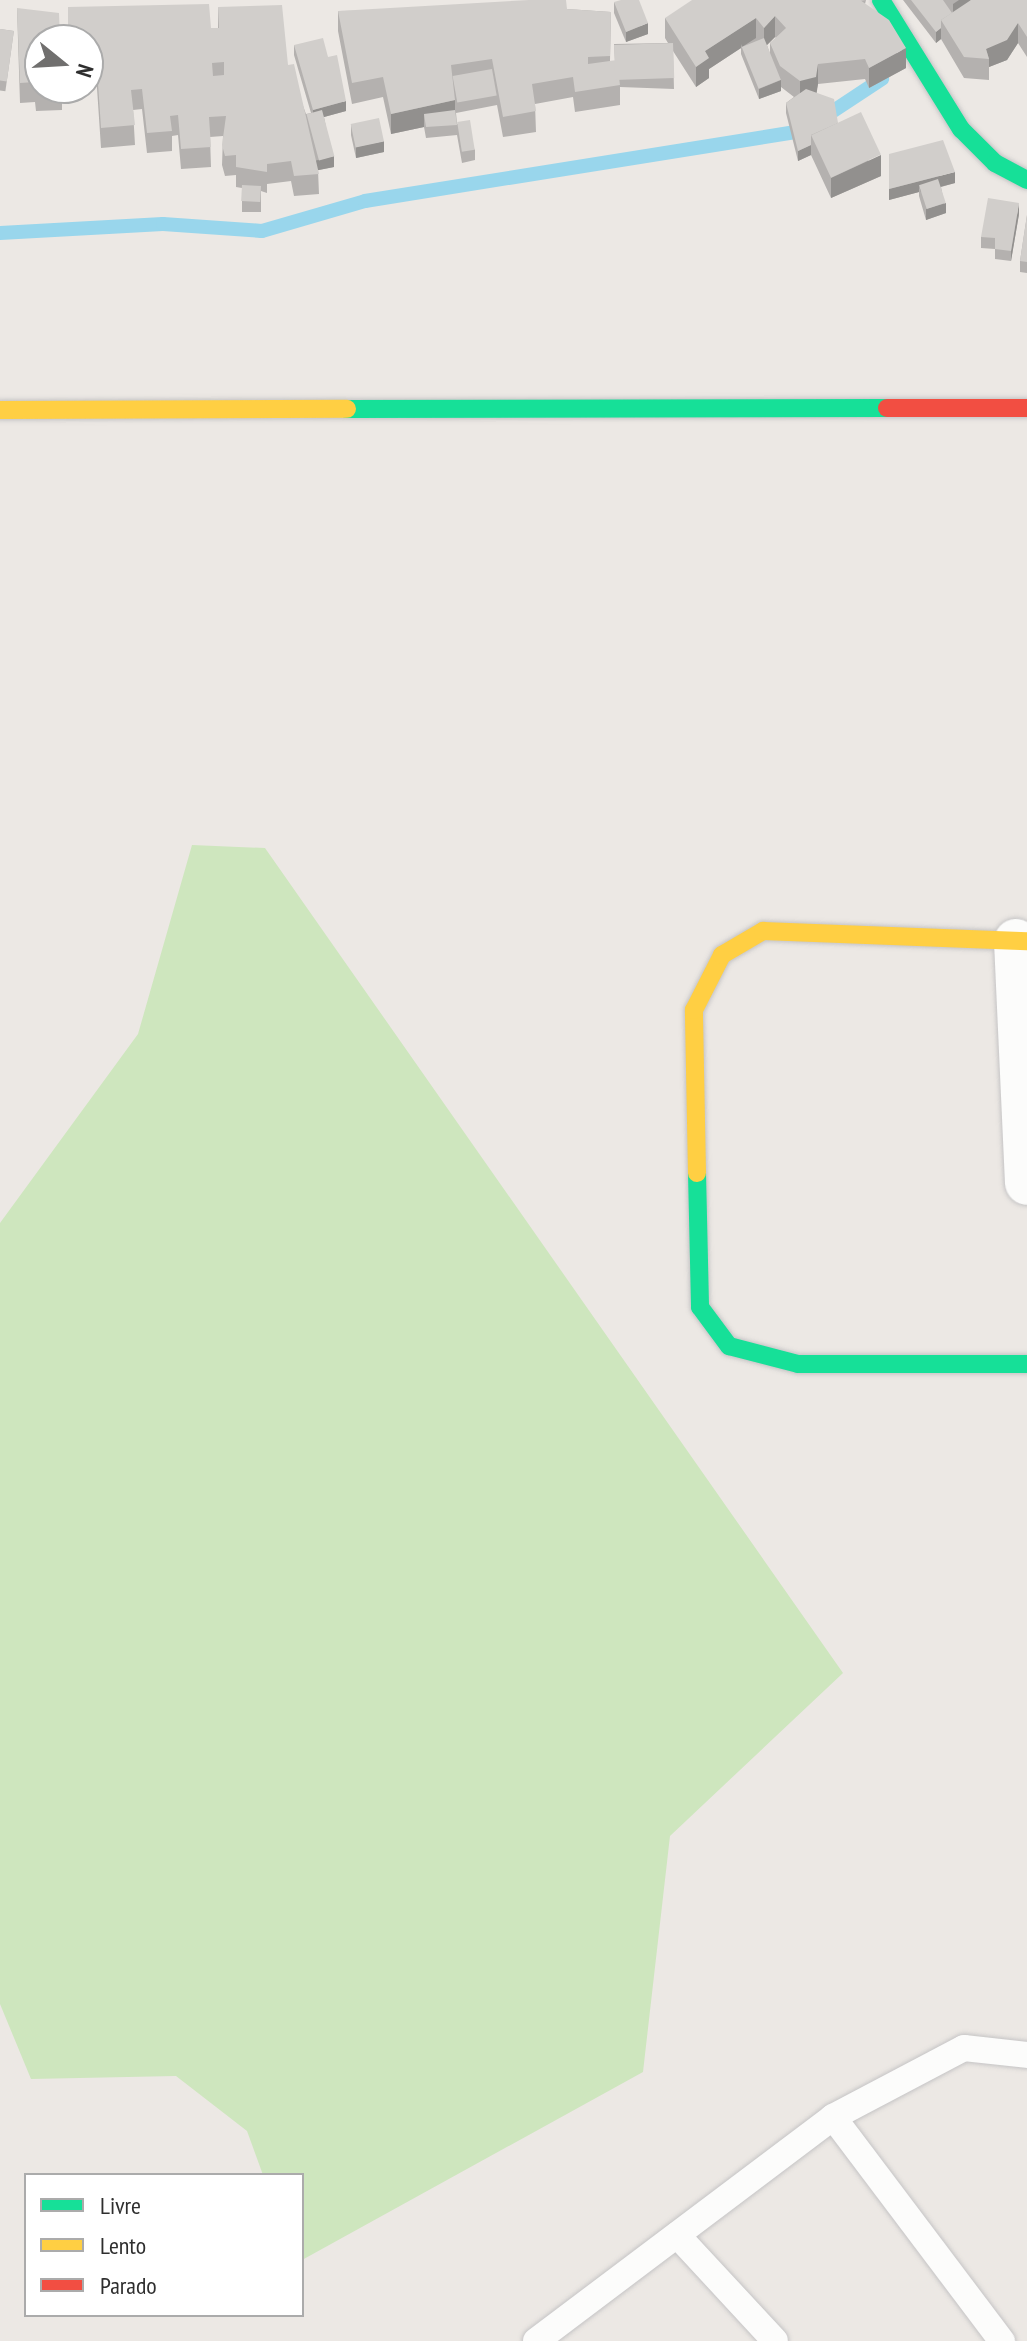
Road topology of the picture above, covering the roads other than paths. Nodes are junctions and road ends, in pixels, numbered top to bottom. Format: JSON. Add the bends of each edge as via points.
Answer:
{"nodes":[{"id":1,"x":881,"y":0,"type":"edge"},
{"id":2,"x":1027,"y":180,"type":"edge"},
{"id":3,"x":1027,"y":408,"type":"edge"},
{"id":4,"x":0,"y":410,"type":"edge"},
{"id":5,"x":1021,"y":941,"type":"edge"},
{"id":6,"x":1027,"y":1183,"type":"edge"},
{"id":7,"x":1027,"y":1364,"type":"edge"},
{"id":8,"x":1027,"y":2055,"type":"edge"},
{"id":9,"x":833,"y":2117,"type":"junction"},
{"id":10,"x":677,"y":2235,"type":"junction"},
{"id":11,"x":536,"y":2341,"type":"edge"},
{"id":12,"x":775,"y":2341,"type":"edge"},
{"id":13,"x":1002,"y":2341,"type":"edge"}],
"edges":[{"from":1,"to":2,"type":"street","via":[[961,129],[995,163]]},
{"from":3,"to":4,"type":"street"},
{"from":5,"to":6,"type":"street"},
{"from":5,"to":7,"type":"street","via":[[763,931],[722,955],[694,1010],[700,1307],[729,1346],[798,1364]]},
{"from":8,"to":9,"type":"lane","via":[[964,2048]]},
{"from":9,"to":10,"type":"lane"},
{"from":9,"to":13,"type":"lane"},
{"from":10,"to":11,"type":"lane"},
{"from":10,"to":12,"type":"lane"}]}
